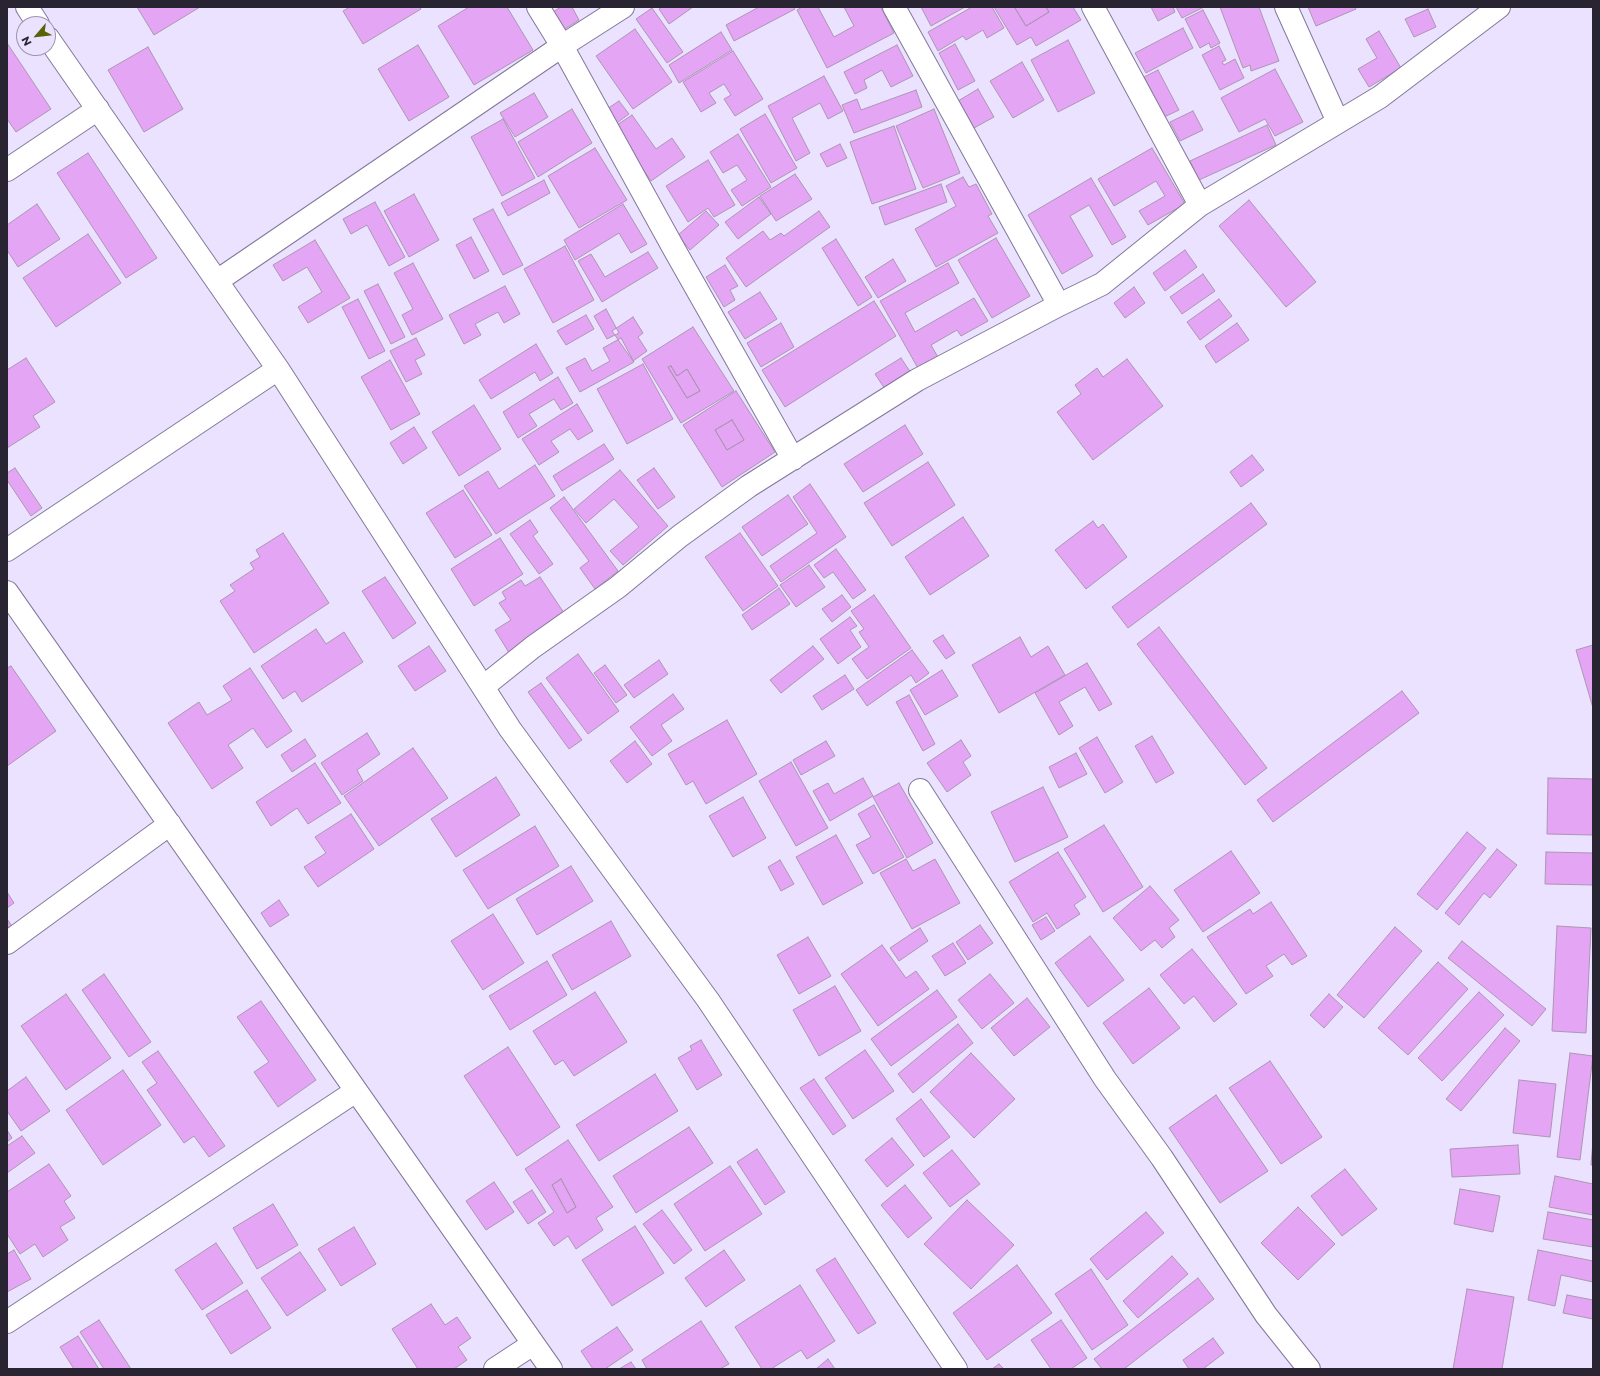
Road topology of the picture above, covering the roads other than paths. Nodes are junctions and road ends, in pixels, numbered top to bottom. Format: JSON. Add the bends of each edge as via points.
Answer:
{"nodes":[{"id":1,"x":26,"y":7,"type":"edge"},
{"id":2,"x":538,"y":7,"type":"edge"},
{"id":3,"x":623,"y":7,"type":"edge"},
{"id":4,"x":894,"y":7,"type":"edge"},
{"id":5,"x":1093,"y":7,"type":"edge"},
{"id":6,"x":1286,"y":7,"type":"edge"},
{"id":7,"x":1500,"y":7,"type":"edge"},
{"id":8,"x":32,"y":16,"type":"edge"},
{"id":9,"x":562,"y":46,"type":"junction"},
{"id":10,"x":56,"y":49,"type":"edge"},
{"id":11,"x":98,"y":109,"type":"junction"},
{"id":12,"x":1338,"y":122,"type":"junction"},
{"id":13,"x":7,"y":170,"type":"edge"},
{"id":14,"x":1200,"y":205,"type":"junction"},
{"id":15,"x":217,"y":281,"type":"junction"},
{"id":16,"x":1059,"y":305,"type":"junction"},
{"id":17,"x":278,"y":369,"type":"junction"},
{"id":18,"x":793,"y":459,"type":"junction"},
{"id":19,"x":7,"y":550,"type":"edge"},
{"id":20,"x":7,"y":592,"type":"edge"},
{"id":21,"x":483,"y":688,"type":"junction"},
{"id":22,"x":920,"y":790,"type":"dead end"},
{"id":23,"x":170,"y":824,"type":"junction"},
{"id":24,"x":7,"y":943,"type":"edge"},
{"id":25,"x":356,"y":1091,"type":"junction"},
{"id":26,"x":7,"y":1322,"type":"edge"},
{"id":27,"x":533,"y":1344,"type":"junction"},
{"id":28,"x":495,"y":1369,"type":"edge"},
{"id":29,"x":551,"y":1369,"type":"edge"},
{"id":30,"x":956,"y":1369,"type":"edge"},
{"id":31,"x":1309,"y":1369,"type":"edge"}],
"edges":[{"from":1,"to":8,"type":"street"},
{"from":2,"to":9,"type":"street"},
{"from":3,"to":9,"type":"street"},
{"from":4,"to":16,"type":"street"},
{"from":5,"to":14,"type":"street"},
{"from":6,"to":12,"type":"street"},
{"from":7,"to":12,"type":"street","via":[[1380,97]]},
{"from":9,"to":15,"type":"street"},
{"from":9,"to":18,"type":"street"},
{"from":10,"to":11,"type":"street"},
{"from":11,"to":13,"type":"street"},
{"from":11,"to":15,"type":"street"},
{"from":12,"to":14,"type":"street"},
{"from":14,"to":16,"type":"street","via":[[1102,284]]},
{"from":15,"to":17,"type":"street"},
{"from":16,"to":18,"type":"street","via":[[917,380]]},
{"from":17,"to":19,"type":"street"},
{"from":17,"to":21,"type":"street"},
{"from":18,"to":21,"type":"street","via":[[749,486],[680,536],[618,587],[533,647]]},
{"from":20,"to":23,"type":"street"},
{"from":21,"to":30,"type":"street","via":[[510,729],[708,1000]]},
{"from":22,"to":31,"type":"street","via":[[1105,1079],[1162,1158],[1266,1315]]},
{"from":23,"to":24,"type":"street"},
{"from":23,"to":25,"type":"street"},
{"from":25,"to":26,"type":"street"},
{"from":25,"to":27,"type":"street"},
{"from":27,"to":28,"type":"street"},
{"from":27,"to":29,"type":"street"}]}
